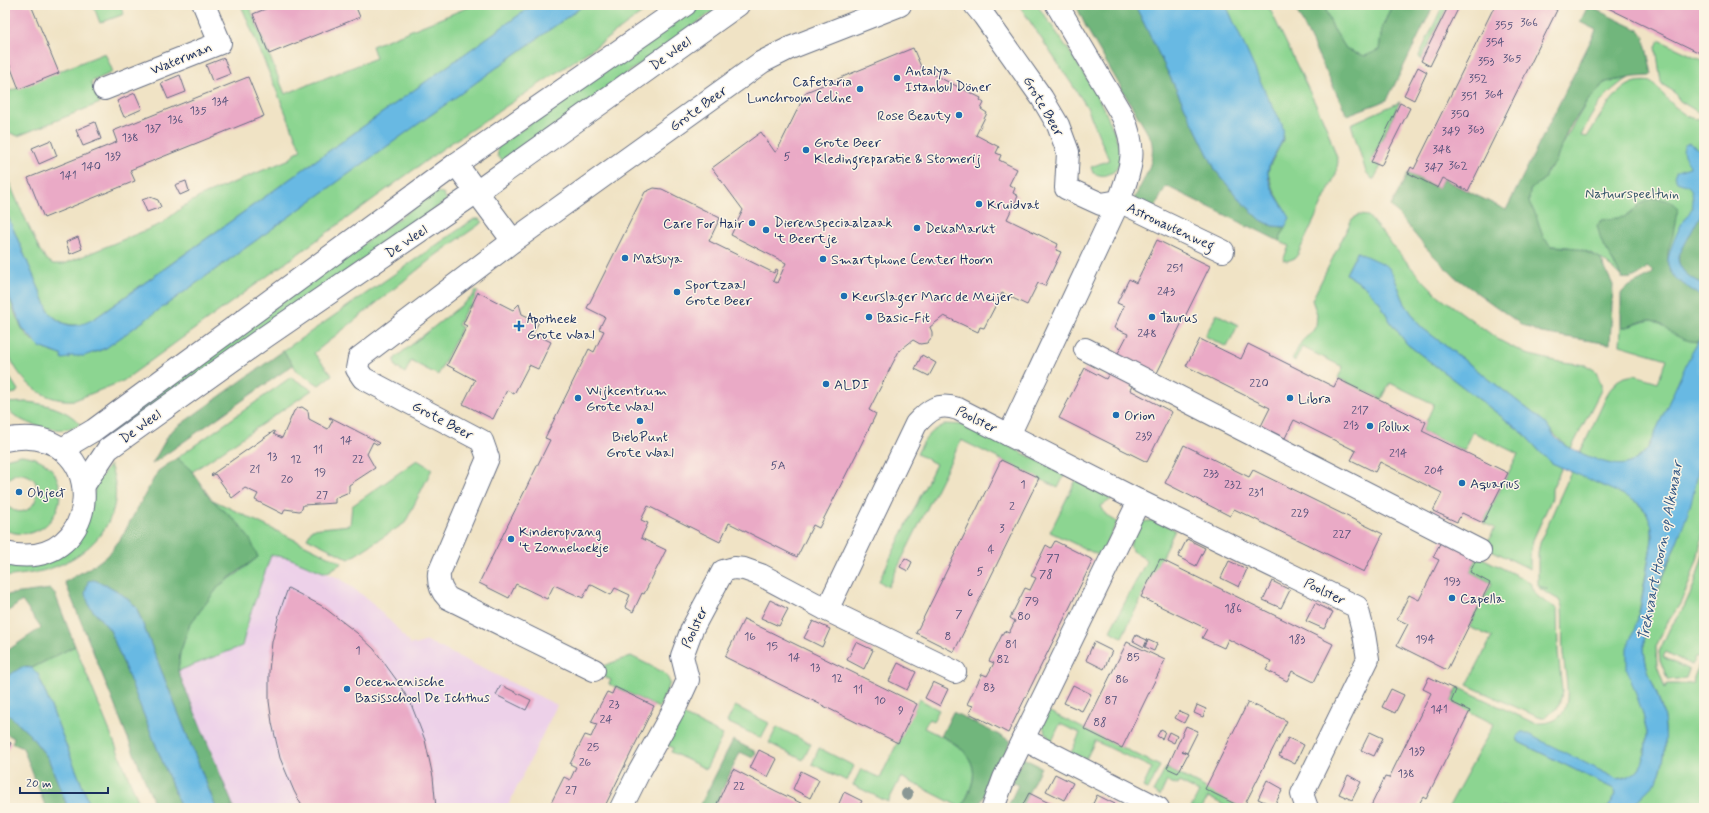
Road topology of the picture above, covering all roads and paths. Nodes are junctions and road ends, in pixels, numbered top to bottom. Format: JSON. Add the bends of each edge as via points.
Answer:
{"nodes":[{"id":1,"x":204,"y":5,"type":"edge"},
{"id":2,"x":685,"y":5,"type":"edge"},
{"id":3,"x":738,"y":5,"type":"edge"},
{"id":4,"x":900,"y":5,"type":"edge"},
{"id":5,"x":975,"y":5,"type":"edge"},
{"id":6,"x":1057,"y":5,"type":"edge"},
{"id":7,"x":104,"y":89,"type":"dead end"},
{"id":8,"x":456,"y":164,"type":"junction"},
{"id":9,"x":478,"y":191,"type":"junction"},
{"id":10,"x":1119,"y":201,"type":"junction"},
{"id":11,"x":513,"y":241,"type":"junction"},
{"id":12,"x":1223,"y":251,"type":"dead end"},
{"id":13,"x":1085,"y":349,"type":"dead end"},
{"id":14,"x":1009,"y":435,"type":"junction"},
{"id":15,"x":5,"y":440,"type":"edge"},
{"id":16,"x":62,"y":449,"type":"junction"},
{"id":17,"x":84,"y":485,"type":"junction"},
{"id":18,"x":1139,"y":502,"type":"junction"},
{"id":19,"x":1480,"y":551,"type":"dead end"},
{"id":20,"x":5,"y":553,"type":"edge"},
{"id":21,"x":827,"y":610,"type":"junction"},
{"id":22,"x":594,"y":670,"type":"dead end"},
{"id":23,"x":955,"y":672,"type":"dead end"},
{"id":24,"x":1023,"y":739,"type":"junction"},
{"id":25,"x":620,"y":808,"type":"edge"},
{"id":26,"x":993,"y":808,"type":"edge"},
{"id":27,"x":1158,"y":808,"type":"edge"},
{"id":28,"x":1307,"y":808,"type":"edge"}],
"edges":[{"from":1,"to":7,"type":"street","name":"Waterman","via":[[220,42]]},
{"from":2,"to":8,"type":"street","name":"De Weel"},
{"from":3,"to":9,"type":"street","name":"De Weel"},
{"from":4,"to":11,"type":"street","name":"Grote Beer","via":[[790,48],[762,62]]},
{"from":5,"to":10,"type":"street","name":"Grote Beer","via":[[1042,98],[1058,125],[1068,152],[1066,188],[1101,204]]},
{"from":6,"to":10,"type":"street","via":[[1123,116],[1129,132],[1132,146],[1131,169]]},
{"from":8,"to":9,"type":"street"},
{"from":8,"to":16,"type":"street","name":"De Weel","via":[[94,430]]},
{"from":9,"to":11,"type":"street"},
{"from":9,"to":17,"type":"street","name":"De Weel","via":[[265,337],[108,449]]},
{"from":10,"to":12,"type":"street","name":"Astronautenweg"},
{"from":10,"to":14,"type":"street","name":"Poolster"},
{"from":11,"to":22,"type":"street","name":"Grote Beer","via":[[359,358],[357,369],[363,378],[482,441],[488,458],[438,573],[443,593],[448,598]]},
{"from":13,"to":19,"type":"street"},
{"from":14,"to":18,"type":"street","name":"Poolster"},
{"from":14,"to":21,"type":"street","name":"Poolster","via":[[948,406],[937,407],[927,412],[916,424]]},
{"from":15,"to":16,"type":"street","via":[[34,437],[49,441]]},
{"from":16,"to":17,"type":"street","via":[[72,459]]},
{"from":17,"to":20,"type":"street","via":[[85,501],[81,516],[74,530],[63,542],[50,551],[34,555],[19,556]]},
{"from":18,"to":24,"type":"street"},
{"from":18,"to":28,"type":"street","name":"Poolster","via":[[1358,607],[1368,659],[1302,794]]},
{"from":21,"to":23,"type":"street","name":"Poolster"},
{"from":21,"to":25,"type":"street","name":"Poolster","via":[[761,575],[744,569],[722,571],[692,628],[682,656],[688,680]]},
{"from":24,"to":26,"type":"street"},
{"from":24,"to":27,"type":"street"}]}
